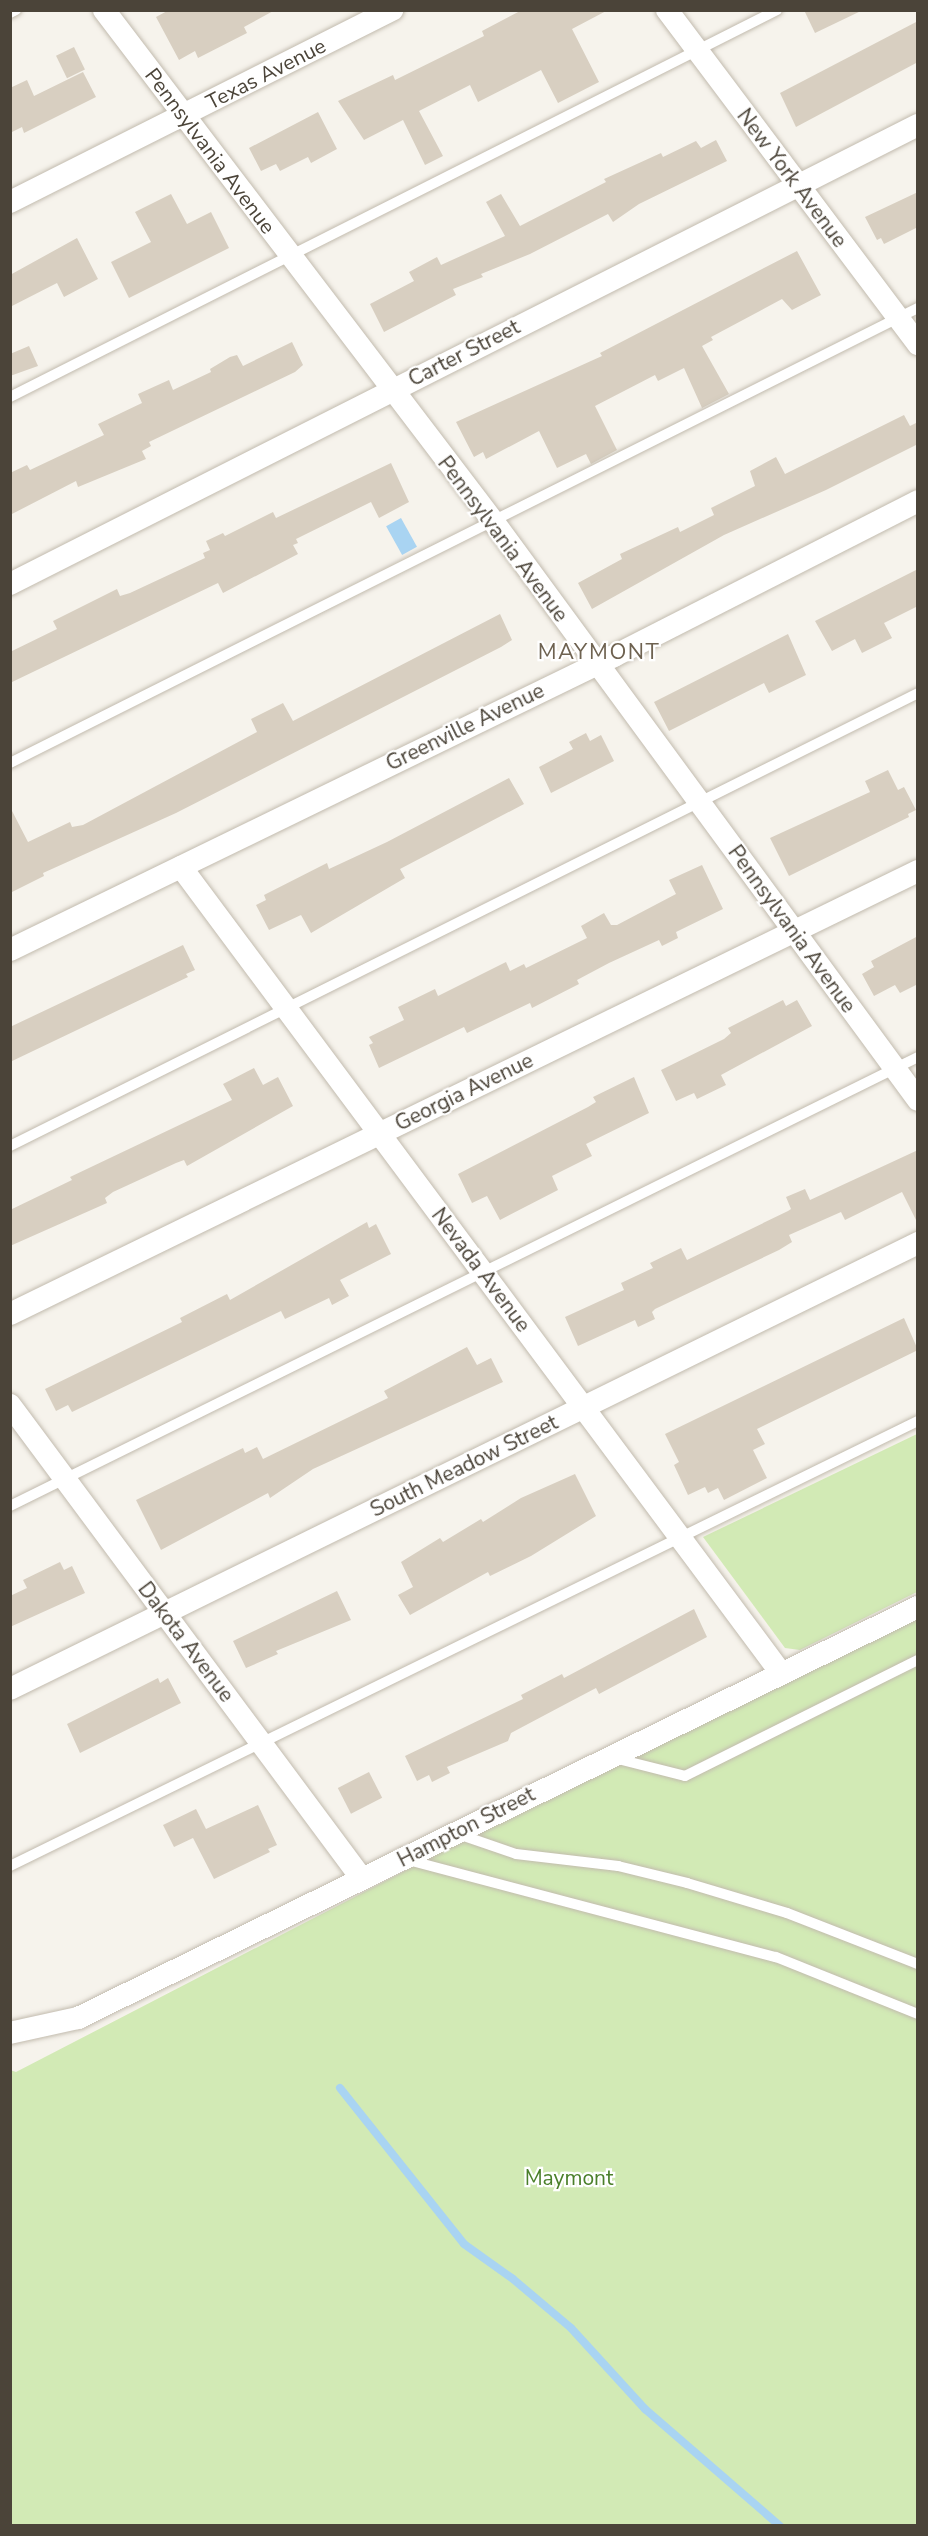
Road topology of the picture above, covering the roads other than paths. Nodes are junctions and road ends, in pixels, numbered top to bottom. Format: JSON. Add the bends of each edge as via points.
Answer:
{"nodes":[{"id":1,"x":16,"y":10,"type":"edge"},
{"id":2,"x":104,"y":10,"type":"edge"},
{"id":3,"x":392,"y":10,"type":"edge"},
{"id":4,"x":667,"y":10,"type":"edge"},
{"id":5,"x":777,"y":10,"type":"edge"},
{"id":6,"x":10,"y":13,"type":"edge"},
{"id":7,"x":697,"y":51,"type":"junction"},
{"id":8,"x":182,"y":116,"type":"junction"},
{"id":9,"x":918,"y":125,"type":"edge"},
{"id":10,"x":798,"y":185,"type":"junction"},
{"id":11,"x":10,"y":202,"type":"edge"},
{"id":12,"x":290,"y":255,"type":"junction"},
{"id":13,"x":908,"y":313,"type":"edge"},
{"id":14,"x":918,"y":344,"type":"edge"},
{"id":15,"x":391,"y":390,"type":"junction"},
{"id":16,"x":10,"y":397,"type":"edge"},
{"id":17,"x":918,"y":501,"type":"edge"},
{"id":18,"x":493,"y":521,"type":"junction"},
{"id":19,"x":10,"y":584,"type":"edge"},
{"id":20,"x":596,"y":664,"type":"junction"},
{"id":21,"x":918,"y":693,"type":"edge"},
{"id":22,"x":10,"y":763,"type":"edge"},
{"id":23,"x":699,"y":802,"type":"junction"},
{"id":24,"x":181,"y":867,"type":"junction"},
{"id":25,"x":918,"y":871,"type":"edge"},
{"id":26,"x":794,"y":931,"type":"junction"},
{"id":27,"x":10,"y":950,"type":"edge"},
{"id":28,"x":286,"y":1008,"type":"junction"},
{"id":29,"x":918,"y":1057,"type":"edge"},
{"id":30,"x":894,"y":1069,"type":"junction"},
{"id":31,"x":918,"y":1100,"type":"edge"},
{"id":32,"x":380,"y":1134,"type":"junction"},
{"id":33,"x":10,"y":1146,"type":"edge"},
{"id":34,"x":918,"y":1243,"type":"edge"},
{"id":35,"x":483,"y":1272,"type":"junction"},
{"id":36,"x":10,"y":1314,"type":"edge"},
{"id":37,"x":10,"y":1405,"type":"edge"},
{"id":38,"x":583,"y":1407,"type":"junction"},
{"id":39,"x":918,"y":1421,"type":"edge"},
{"id":40,"x":65,"y":1479,"type":"junction"},
{"id":41,"x":10,"y":1506,"type":"edge"},
{"id":42,"x":680,"y":1537,"type":"junction"},
{"id":43,"x":918,"y":1607,"type":"edge"},
{"id":44,"x":165,"y":1613,"type":"junction"},
{"id":45,"x":918,"y":1660,"type":"edge"},
{"id":46,"x":781,"y":1673,"type":"junction"},
{"id":47,"x":10,"y":1689,"type":"edge"},
{"id":48,"x":261,"y":1743,"type":"junction"},
{"id":49,"x":608,"y":1756,"type":"junction"},
{"id":50,"x":452,"y":1832,"type":"junction"},
{"id":51,"x":404,"y":1859,"type":"junction"},
{"id":52,"x":10,"y":1866,"type":"edge"},
{"id":53,"x":362,"y":1879,"type":"junction"},
{"id":54,"x":918,"y":1964,"type":"edge"},
{"id":55,"x":918,"y":2014,"type":"edge"},
{"id":56,"x":10,"y":2033,"type":"edge"}],
"edges":[{"from":1,"to":6,"type":"lane"},
{"from":2,"to":8,"type":"street","name":"Pennsylvania Avenue"},
{"from":3,"to":8,"type":"street","name":"Texas Avenue"},
{"from":4,"to":7,"type":"street","name":"New York Avenue"},
{"from":5,"to":7,"type":"lane"},
{"from":7,"to":10,"type":"street","name":"New York Avenue"},
{"from":7,"to":12,"type":"lane"},
{"from":8,"to":11,"type":"street","name":"Texas Avenue"},
{"from":8,"to":12,"type":"street","name":"Pennsylvania Avenue"},
{"from":9,"to":10,"type":"street","name":"Carter Street"},
{"from":10,"to":13,"type":"street","name":"New York Avenue"},
{"from":10,"to":15,"type":"street","name":"Carter Street"},
{"from":12,"to":15,"type":"street","name":"Pennsylvania Avenue"},
{"from":12,"to":16,"type":"lane"},
{"from":13,"to":14,"type":"street","name":"New York Avenue"},
{"from":13,"to":18,"type":"lane"},
{"from":15,"to":18,"type":"street","name":"Pennsylvania Avenue"},
{"from":15,"to":19,"type":"street","name":"Carter Street"},
{"from":17,"to":20,"type":"street","name":"Greenville Avenue"},
{"from":18,"to":20,"type":"street","name":"Pennsylvania Avenue"},
{"from":18,"to":22,"type":"lane"},
{"from":20,"to":23,"type":"street","name":"Pennsylvania Avenue"},
{"from":20,"to":24,"type":"street","name":"Greenville Avenue"},
{"from":21,"to":23,"type":"lane"},
{"from":23,"to":26,"type":"street","name":"Pennsylvania Avenue"},
{"from":23,"to":28,"type":"lane"},
{"from":24,"to":27,"type":"street","name":"Greenville Avenue"},
{"from":24,"to":28,"type":"street","name":"Nevada Avenue"},
{"from":25,"to":26,"type":"street","name":"Georgia Avenue"},
{"from":26,"to":30,"type":"street","name":"Pennsylvania Avenue"},
{"from":26,"to":32,"type":"street","name":"Georgia Avenue"},
{"from":28,"to":32,"type":"street","name":"Nevada Avenue"},
{"from":28,"to":33,"type":"lane"},
{"from":29,"to":30,"type":"lane"},
{"from":30,"to":31,"type":"street","name":"Pennsylvania Avenue"},
{"from":30,"to":35,"type":"lane"},
{"from":32,"to":35,"type":"street","name":"Nevada Avenue"},
{"from":32,"to":36,"type":"street","name":"Georgia Avenue"},
{"from":34,"to":38,"type":"street","name":"South Meadow Street"},
{"from":35,"to":38,"type":"street","name":"Nevada Avenue"},
{"from":35,"to":40,"type":"lane"},
{"from":37,"to":40,"type":"street","name":"Dakota Avenue"},
{"from":38,"to":42,"type":"street","name":"Nevada Avenue"},
{"from":38,"to":44,"type":"street","name":"South Meadow Street"},
{"from":39,"to":42,"type":"lane"},
{"from":40,"to":41,"type":"lane"},
{"from":40,"to":44,"type":"street","name":"Dakota Avenue"},
{"from":42,"to":46,"type":"street","name":"Nevada Avenue"},
{"from":42,"to":48,"type":"lane"},
{"from":43,"to":46,"type":"street","name":"Hampton Street"},
{"from":44,"to":47,"type":"street","name":"South Meadow Street"},
{"from":44,"to":48,"type":"street","name":"Dakota Avenue"},
{"from":45,"to":49,"type":"lane","via":[[685,1776]]},
{"from":46,"to":49,"type":"street","name":"Hampton Street"},
{"from":48,"to":52,"type":"lane"},
{"from":48,"to":53,"type":"street","name":"Dakota Avenue"},
{"from":49,"to":50,"type":"street","name":"Hampton Street"},
{"from":50,"to":51,"type":"street","name":"Hampton Street"},
{"from":50,"to":54,"type":"lane","via":[[516,1854],[618,1866],[687,1883],[828,1928]]},
{"from":51,"to":53,"type":"street","name":"Hampton Street"},
{"from":51,"to":55,"type":"lane","via":[[776,1957]]},
{"from":53,"to":56,"type":"street","name":"Hampton Street","via":[[78,2018]]}]}
